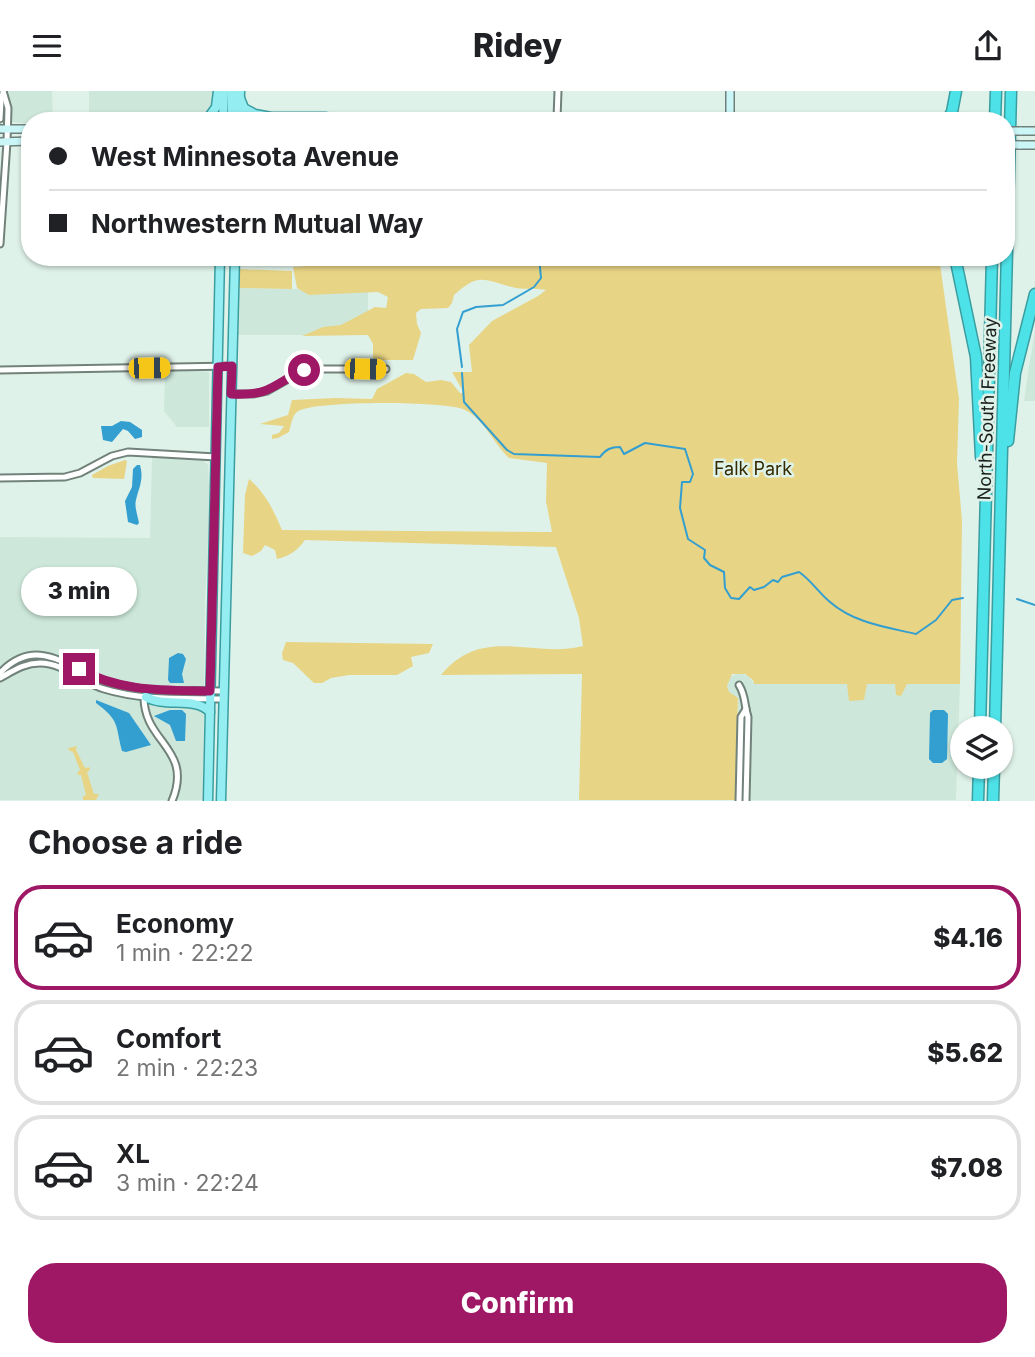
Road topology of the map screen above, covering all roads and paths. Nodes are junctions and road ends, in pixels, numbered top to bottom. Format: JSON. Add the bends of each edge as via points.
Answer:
{"nodes":[{"id":1,"x":218,"y":91,"type":"edge"},
{"id":2,"x":224,"y":91,"type":"edge"},
{"id":3,"x":232,"y":91,"type":"edge"},
{"id":4,"x":558,"y":91,"type":"edge"},
{"id":5,"x":730,"y":91,"type":"edge"},
{"id":6,"x":958,"y":91,"type":"edge"},
{"id":7,"x":996,"y":91,"type":"edge"},
{"id":8,"x":1011,"y":91,"type":"edge"},
{"id":9,"x":3,"y":92,"type":"edge"},
{"id":10,"x":240,"y":95,"type":"edge"},
{"id":11,"x":212,"y":112,"type":"edge"},
{"id":12,"x":223,"y":112,"type":"edge"},
{"id":13,"x":232,"y":112,"type":"edge"},
{"id":14,"x":253,"y":112,"type":"edge"},
{"id":15,"x":557,"y":112,"type":"edge"},
{"id":16,"x":730,"y":112,"type":"edge"},
{"id":17,"x":952,"y":112,"type":"edge"},
{"id":18,"x":957,"y":112,"type":"edge"},
{"id":19,"x":995,"y":112,"type":"edge"},
{"id":20,"x":1010,"y":112,"type":"edge"},
{"id":21,"x":0,"y":119,"type":"edge"},
{"id":22,"x":4,"y":129,"type":"edge"},
{"id":23,"x":1015,"y":131,"type":"edge"},
{"id":24,"x":1035,"y":131,"type":"edge"},
{"id":25,"x":4,"y":142,"type":"edge"},
{"id":26,"x":1015,"y":145,"type":"edge"},
{"id":27,"x":1035,"y":145,"type":"edge"},
{"id":28,"x":1,"y":190,"type":"edge"},
{"id":29,"x":0,"y":244,"type":"edge"},
{"id":30,"x":220,"y":266,"type":"edge"},
{"id":31,"x":233,"y":266,"type":"edge"},
{"id":32,"x":957,"y":266,"type":"edge"},
{"id":33,"x":992,"y":266,"type":"edge"},
{"id":34,"x":1007,"y":266,"type":"edge"},
{"id":35,"x":1035,"y":294,"type":"edge"},
{"id":36,"x":232,"y":366,"type":"junction"},
{"id":37,"x":218,"y":367,"type":"junction"},
{"id":38,"x":386,"y":369,"type":"dead end"},
{"id":39,"x":0,"y":370,"type":"edge"},
{"id":40,"x":231,"y":394,"type":"junction"},
{"id":41,"x":216,"y":457,"type":"junction"},
{"id":42,"x":0,"y":478,"type":"edge"},
{"id":43,"x":1000,"y":522,"type":"junction"},
{"id":44,"x":985,"y":540,"type":"junction"},
{"id":45,"x":0,"y":673,"type":"edge"},
{"id":46,"x":0,"y":678,"type":"edge"},
{"id":47,"x":739,"y":685,"type":"dead end"},
{"id":48,"x":145,"y":694,"type":"junction"},
{"id":49,"x":210,"y":694,"type":"junction"},
{"id":50,"x":224,"y":695,"type":"junction"},
{"id":51,"x":746,"y":709,"type":"junction"},
{"id":52,"x":210,"y":712,"type":"junction"},
{"id":53,"x":980,"y":716,"type":"edge"},
{"id":54,"x":995,"y":716,"type":"edge"},
{"id":55,"x":979,"y":779,"type":"edge"},
{"id":56,"x":994,"y":779,"type":"edge"},
{"id":57,"x":172,"y":800,"type":"edge"},
{"id":58,"x":208,"y":800,"type":"edge"},
{"id":59,"x":221,"y":800,"type":"edge"},
{"id":60,"x":739,"y":800,"type":"edge"},
{"id":61,"x":746,"y":800,"type":"edge"},
{"id":62,"x":978,"y":800,"type":"edge"},
{"id":63,"x":994,"y":800,"type":"edge"}],
"edges":[{"from":1,"to":11,"type":"main road"},
{"from":2,"to":12,"type":"main road"},
{"from":3,"to":13,"type":"main road"},
{"from":4,"to":15,"type":"street"},
{"from":5,"to":16,"type":"main road"},
{"from":6,"to":17,"type":"highway"},
{"from":6,"to":18,"type":"highway"},
{"from":7,"to":19,"type":"highway"},
{"from":8,"to":20,"type":"highway","name":"North-South Freeway"},
{"from":9,"to":21,"type":"street"},
{"from":9,"to":22,"type":"street","via":[[8,108]]},
{"from":10,"to":14,"type":"main road","via":[[242,105]]},
{"from":22,"to":25,"type":"street"},
{"from":23,"to":24,"type":"main road","bridge":true},
{"from":25,"to":28,"type":"street","via":[[5,184]]},
{"from":26,"to":27,"type":"main road","bridge":true},
{"from":28,"to":29,"type":"street"},
{"from":30,"to":37,"type":"main road"},
{"from":31,"to":36,"type":"main road"},
{"from":32,"to":44,"type":"highway","via":[[976,357]]},
{"from":33,"to":44,"type":"highway","name":"North-South Freeway"},
{"from":34,"to":43,"type":"highway","name":"North-South Freeway"},
{"from":35,"to":43,"type":"highway","via":[[1015,373]]},
{"from":36,"to":37,"type":"street"},
{"from":36,"to":40,"type":"main road"},
{"from":37,"to":39,"type":"street"},
{"from":37,"to":41,"type":"main road"},
{"from":38,"to":40,"type":"street","via":[[312,369],[267,391]]},
{"from":40,"to":50,"type":"main road"},
{"from":41,"to":42,"type":"street","via":[[128,452],[65,477]]},
{"from":41,"to":49,"type":"main road"},
{"from":43,"to":54,"type":"highway","name":"North-South Freeway"},
{"from":44,"to":53,"type":"highway","name":"North-South Freeway"},
{"from":45,"to":48,"type":"street","via":[[23,657],[49,656]]},
{"from":46,"to":48,"type":"street","via":[[25,664],[50,664],[104,689]]},
{"from":47,"to":51,"type":"street","via":[[746,695]]},
{"from":48,"to":49,"type":"street"},
{"from":48,"to":52,"type":"main road","via":[[173,704],[199,705]]},
{"from":48,"to":57,"type":"street","via":[[147,720],[170,749],[177,767]]},
{"from":49,"to":50,"type":"street"},
{"from":49,"to":52,"type":"main road"},
{"from":50,"to":59,"type":"main road"},
{"from":51,"to":60,"type":"street","via":[[741,717]]},
{"from":51,"to":61,"type":"street"},
{"from":52,"to":58,"type":"main road"},
{"from":55,"to":62,"type":"highway"},
{"from":56,"to":63,"type":"highway"}]}
